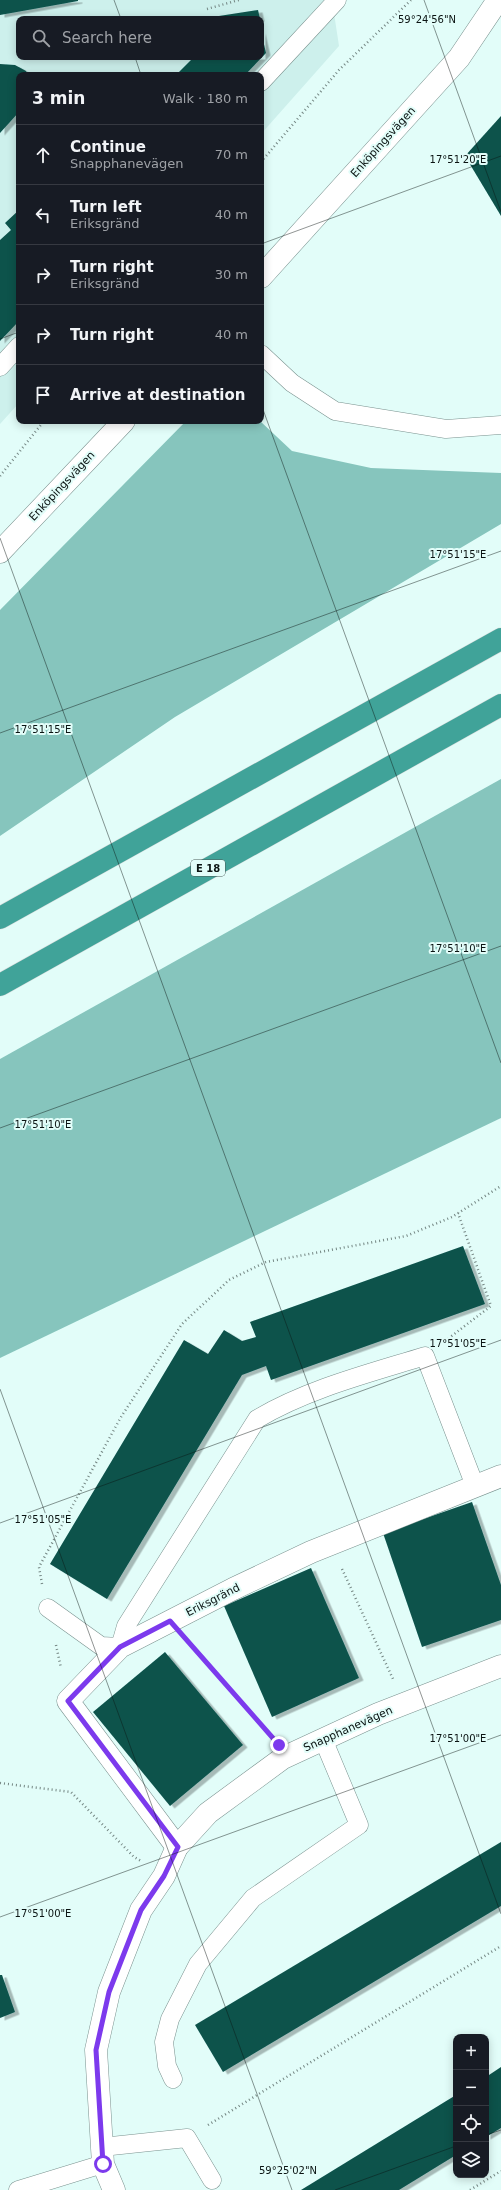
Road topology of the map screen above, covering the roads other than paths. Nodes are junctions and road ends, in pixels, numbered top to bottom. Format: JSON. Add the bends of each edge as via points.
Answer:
{"nodes":[{"id":1,"x":336,"y":0,"type":"edge"},
{"id":2,"x":498,"y":0,"type":"edge"},
{"id":3,"x":264,"y":79,"type":"edge"},
{"id":4,"x":264,"y":274,"type":"edge"},
{"id":5,"x":16,"y":349,"type":"edge"},
{"id":6,"x":264,"y":357,"type":"edge"},
{"id":7,"x":0,"y":367,"type":"edge"},
{"id":8,"x":121,"y":424,"type":"edge"},
{"id":9,"x":501,"y":426,"type":"edge"},
{"id":10,"x":0,"y":552,"type":"edge"},
{"id":11,"x":501,"y":639,"type":"edge"},
{"id":12,"x":501,"y":705,"type":"edge"},
{"id":13,"x":0,"y":918,"type":"edge"},
{"id":14,"x":0,"y":985,"type":"edge"},
{"id":15,"x":501,"y":1476,"type":"edge"},
{"id":16,"x":475,"y":1486,"type":"junction"},
{"id":17,"x":48,"y":1608,"type":"road end"},
{"id":18,"x":120,"y":1647,"type":"junction"},
{"id":19,"x":501,"y":1666,"type":"edge"},
{"id":20,"x":323,"y":1739,"type":"junction"},
{"id":21,"x":178,"y":1847,"type":"junction"},
{"id":22,"x":173,"y":2079,"type":"dead end"},
{"id":23,"x":103,"y":2155,"type":"junction"},
{"id":24,"x":212,"y":2180,"type":"dead end"},
{"id":25,"x":18,"y":2190,"type":"edge"},
{"id":26,"x":114,"y":2190,"type":"edge"}],
"edges":[{"from":1,"to":3,"type":"lane"},
{"from":2,"to":4,"type":"street","name":"Enköpingsvägen","via":[[459,58]]},
{"from":5,"to":7,"type":"lane"},
{"from":6,"to":9,"type":"lane","via":[[292,383],[335,411],[446,429]]},
{"from":8,"to":10,"type":"street","name":"Enköpingsvägen"},
{"from":11,"to":13,"type":"highway"},
{"from":12,"to":14,"type":"highway","number":"E 18"},
{"from":15,"to":16,"type":"street","name":"Eriksgränd"},
{"from":16,"to":18,"type":"street","name":"Eriksgränd","via":[[331,1545],[233,1589]]},
{"from":16,"to":18,"type":"lane","via":[[425,1356],[360,1376],[276,1408],[257,1419],[126,1626]]},
{"from":17,"to":18,"type":"lane","via":[[101,1646]]},
{"from":18,"to":21,"type":"street","name":"Eriksgränd","via":[[68,1701]]},
{"from":19,"to":20,"type":"street","name":"Snapphanevägen","via":[[378,1714]]},
{"from":20,"to":21,"type":"street","name":"Snapphanevägen","via":[[283,1758],[220,1804]]},
{"from":20,"to":22,"type":"lane","via":[[358,1825],[253,1898],[198,1964],[170,2019],[164,2042],[167,2066]]},
{"from":21,"to":23,"type":"street","name":"Snapphanevägen","via":[[164,1876],[141,1910],[109,1992],[96,2050]]},
{"from":23,"to":24,"type":"lane","via":[[187,2138]]},
{"from":23,"to":25,"type":"lane"},
{"from":23,"to":26,"type":"street","name":"Snapphanevägen"}]}
